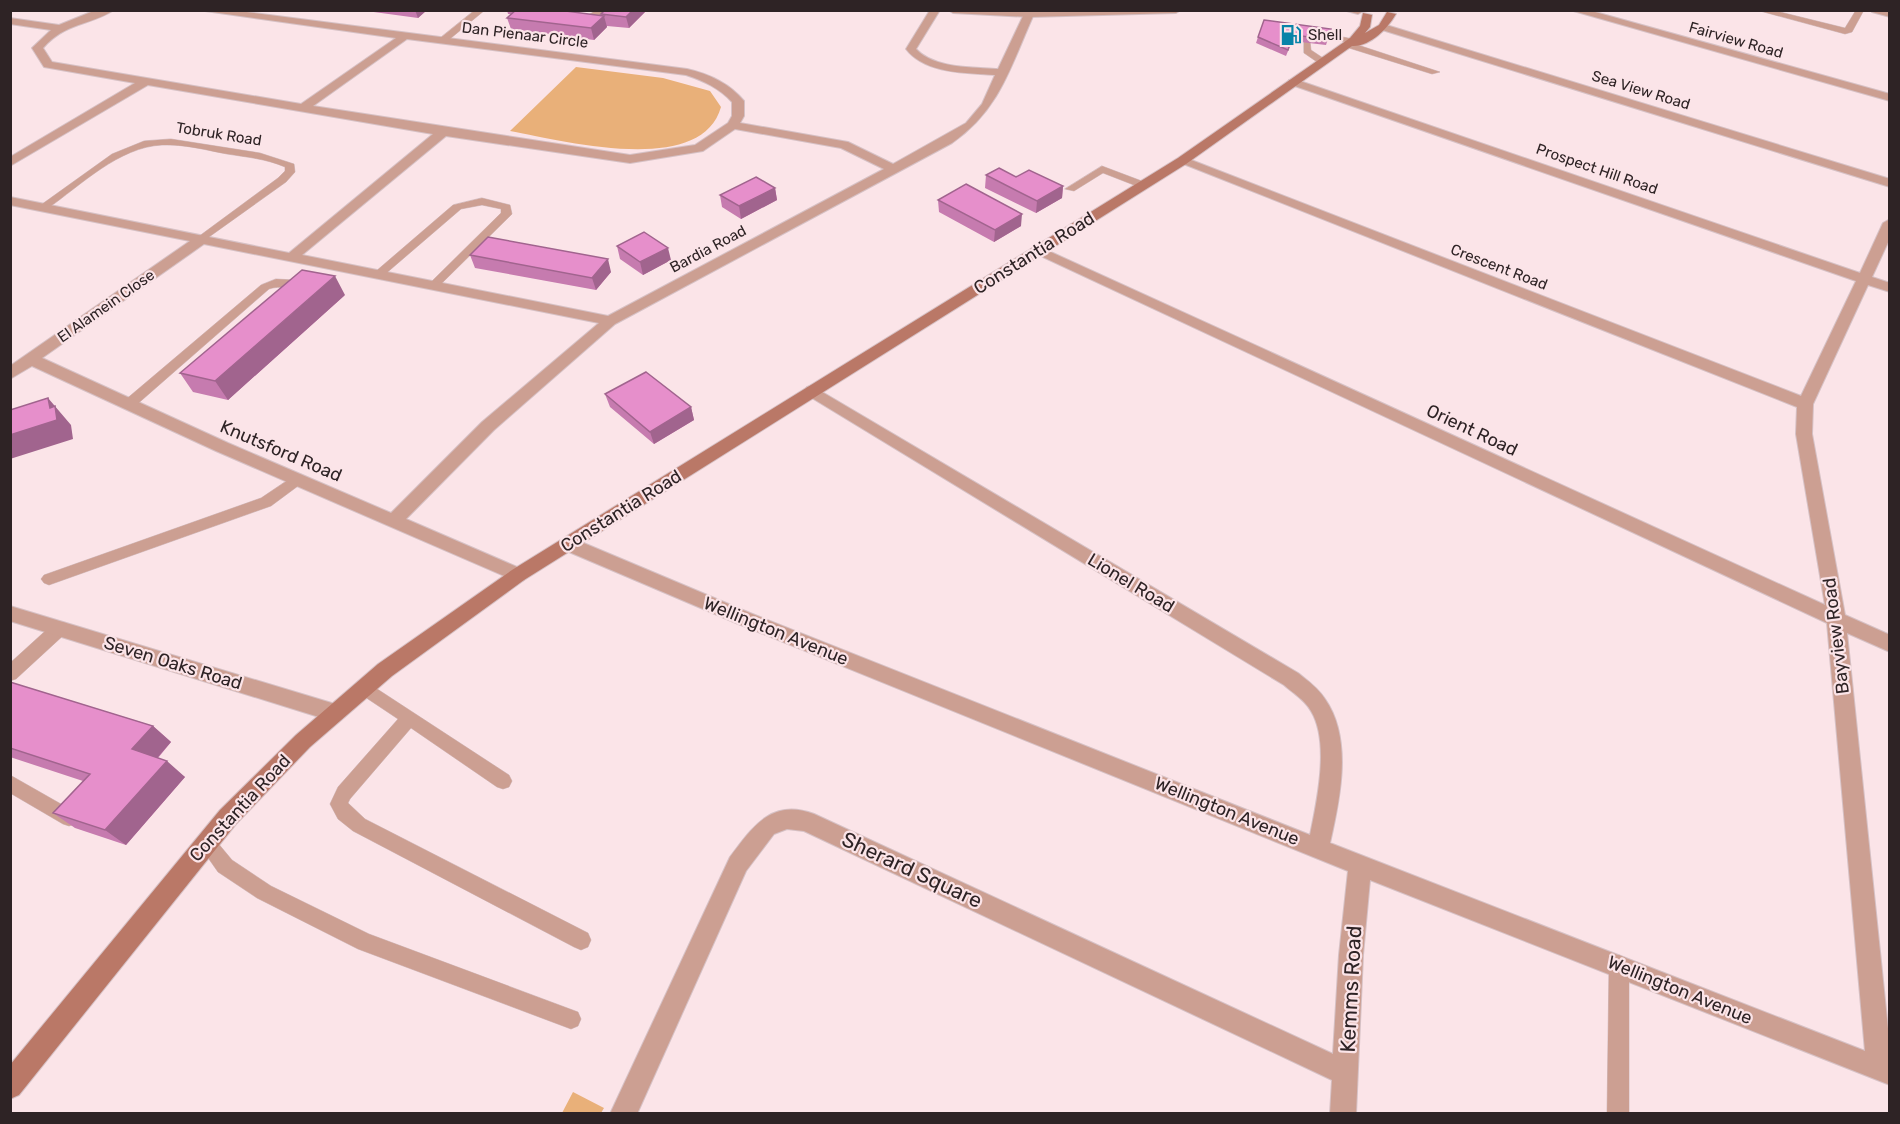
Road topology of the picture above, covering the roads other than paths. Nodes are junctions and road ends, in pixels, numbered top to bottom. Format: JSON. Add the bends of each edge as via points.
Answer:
{"nodes":[{"id":1,"x":109,"y":10,"type":"edge"},
{"id":2,"x":203,"y":10,"type":"edge"},
{"id":3,"x":481,"y":10,"type":"edge"},
{"id":4,"x":554,"y":10,"type":"edge"},
{"id":5,"x":605,"y":10,"type":"edge"},
{"id":6,"x":935,"y":10,"type":"edge"},
{"id":7,"x":953,"y":10,"type":"edge"},
{"id":8,"x":1176,"y":10,"type":"edge"},
{"id":9,"x":1348,"y":10,"type":"edge"},
{"id":10,"x":1575,"y":10,"type":"edge"},
{"id":11,"x":1860,"y":10,"type":"edge"},
{"id":12,"x":1876,"y":10,"type":"edge"},
{"id":13,"x":1141,"y":11,"type":"edge"},
{"id":14,"x":1764,"y":11,"type":"edge"},
{"id":15,"x":1361,"y":12,"type":"edge"},
{"id":16,"x":1393,"y":12,"type":"edge"},
{"id":17,"x":1029,"y":14,"type":"junction"},
{"id":18,"x":1890,"y":14,"type":"edge"},
{"id":19,"x":10,"y":21,"type":"edge"},
{"id":20,"x":1383,"y":27,"type":"junction"},
{"id":21,"x":58,"y":28,"type":"junction"},
{"id":22,"x":405,"y":36,"type":"junction"},
{"id":23,"x":1328,"y":37,"type":"edge"},
{"id":24,"x":442,"y":41,"type":"junction"},
{"id":25,"x":1307,"y":43,"type":"edge"},
{"id":26,"x":1353,"y":43,"type":"junction"},
{"id":27,"x":1329,"y":58,"type":"junction"},
{"id":28,"x":1002,"y":72,"type":"junction"},
{"id":29,"x":1435,"y":72,"type":"dead end"},
{"id":30,"x":145,"y":82,"type":"junction"},
{"id":31,"x":1293,"y":82,"type":"junction"},
{"id":32,"x":1890,"y":98,"type":"edge"},
{"id":33,"x":303,"y":108,"type":"junction"},
{"id":34,"x":733,"y":125,"type":"junction"},
{"id":35,"x":444,"y":132,"type":"junction"},
{"id":36,"x":1182,"y":160,"type":"junction"},
{"id":37,"x":10,"y":162,"type":"edge"},
{"id":38,"x":891,"y":168,"type":"junction"},
{"id":39,"x":1890,"y":183,"type":"edge"},
{"id":40,"x":1143,"y":185,"type":"junction"},
{"id":41,"x":1070,"y":189,"type":"dead end"},
{"id":42,"x":10,"y":201,"type":"edge"},
{"id":43,"x":43,"y":207,"type":"junction"},
{"id":44,"x":1890,"y":223,"type":"edge"},
{"id":45,"x":202,"y":240,"type":"junction"},
{"id":46,"x":1037,"y":251,"type":"junction"},
{"id":47,"x":292,"y":257,"type":"junction"},
{"id":48,"x":379,"y":274,"type":"junction"},
{"id":49,"x":1863,"y":279,"type":"junction"},
{"id":50,"x":294,"y":284,"type":"edge"},
{"id":51,"x":434,"y":285,"type":"junction"},
{"id":52,"x":1890,"y":288,"type":"edge"},
{"id":53,"x":610,"y":321,"type":"junction"},
{"id":54,"x":31,"y":359,"type":"junction"},
{"id":55,"x":10,"y":374,"type":"edge"},
{"id":56,"x":812,"y":391,"type":"junction"},
{"id":57,"x":129,"y":404,"type":"junction"},
{"id":58,"x":1805,"y":404,"type":"junction"},
{"id":59,"x":297,"y":479,"type":"junction"},
{"id":60,"x":393,"y":521,"type":"junction"},
{"id":61,"x":568,"y":544,"type":"junction"},
{"id":62,"x":518,"y":575,"type":"junction"},
{"id":63,"x":49,"y":579,"type":"dead end"},
{"id":64,"x":10,"y":614,"type":"edge"},
{"id":65,"x":1836,"y":618,"type":"junction"},
{"id":66,"x":60,"y":628,"type":"junction"},
{"id":67,"x":1890,"y":644,"type":"edge"},
{"id":68,"x":10,"y":674,"type":"edge"},
{"id":69,"x":364,"y":688,"type":"junction"},
{"id":70,"x":335,"y":712,"type":"junction"},
{"id":71,"x":409,"y":718,"type":"junction"},
{"id":72,"x":503,"y":781,"type":"dead end"},
{"id":73,"x":10,"y":783,"type":"edge"},
{"id":74,"x":69,"y":818,"type":"edge"},
{"id":75,"x":206,"y":842,"type":"junction"},
{"id":76,"x":1318,"y":849,"type":"junction"},
{"id":77,"x":1360,"y":864,"type":"junction"},
{"id":78,"x":581,"y":940,"type":"dead end"},
{"id":79,"x":1619,"y":965,"type":"junction"},
{"id":80,"x":571,"y":1019,"type":"dead end"},
{"id":81,"x":1884,"y":1071,"type":"edge"},
{"id":82,"x":1346,"y":1073,"type":"junction"},
{"id":83,"x":10,"y":1086,"type":"edge"},
{"id":84,"x":623,"y":1113,"type":"edge"},
{"id":85,"x":1343,"y":1113,"type":"edge"},
{"id":86,"x":1618,"y":1113,"type":"edge"}],
"edges":[{"from":1,"to":21,"type":"street"},
{"from":2,"to":22,"type":"street","name":"Dan Pienaar Circle"},
{"from":3,"to":24,"type":"lane"},
{"from":4,"to":5,"type":"lane","via":[[559,15],[589,18]]},
{"from":6,"to":28,"type":"street","via":[[911,49],[913,54],[938,65]]},
{"from":7,"to":17,"type":"street"},
{"from":8,"to":13,"type":"street"},
{"from":9,"to":15,"type":"street"},
{"from":10,"to":32,"type":"street","name":"Fairview Road"},
{"from":11,"to":14,"type":"lane","via":[[1845,31]]},
{"from":12,"to":18,"type":"street"},
{"from":13,"to":17,"type":"street"},
{"from":15,"to":16,"type":"main road"},
{"from":15,"to":26,"type":"main road","via":[[1365,27]]},
{"from":16,"to":20,"type":"main road","name":"Constantia Road"},
{"from":17,"to":28,"type":"street","name":"Bardia Road"},
{"from":19,"to":21,"type":"street"},
{"from":20,"to":26,"type":"main road","name":"Constantia Road"},
{"from":20,"to":39,"type":"street","name":"Sea View Road"},
{"from":21,"to":30,"type":"street","via":[[37,48],[48,65]]},
{"from":22,"to":24,"type":"street","name":"Dan Pienaar Circle"},
{"from":22,"to":33,"type":"street"},
{"from":23,"to":26,"type":"lane"},
{"from":24,"to":34,"type":"street","name":"Dan Pienaar Circle","via":[[687,72],[726,88],[738,101],[738,116]]},
{"from":25,"to":27,"type":"lane","via":[[1307,51]]},
{"from":26,"to":27,"type":"main road","name":"Constantia Road"},
{"from":26,"to":29,"type":"lane"},
{"from":27,"to":31,"type":"main road","name":"Constantia Road"},
{"from":28,"to":38,"type":"street","name":"Bardia Road","via":[[987,105],[970,125]]},
{"from":30,"to":33,"type":"street"},
{"from":30,"to":37,"type":"street"},
{"from":31,"to":36,"type":"main road","name":"Constantia Road"},
{"from":31,"to":49,"type":"street","name":"Prospect Hill Road"},
{"from":33,"to":35,"type":"street"},
{"from":34,"to":35,"type":"street","via":[[699,148],[630,159]]},
{"from":34,"to":38,"type":"street","via":[[844,145]]},
{"from":35,"to":47,"type":"street"},
{"from":36,"to":40,"type":"main road","name":"Constantia Road"},
{"from":36,"to":58,"type":"street","name":"Crescent Road"},
{"from":38,"to":53,"type":"street","name":"Bardia Road"},
{"from":40,"to":41,"type":"lane","via":[[1102,169]]},
{"from":40,"to":46,"type":"main road","name":"Constantia Road"},
{"from":42,"to":43,"type":"street"},
{"from":43,"to":45,"type":"street"},
{"from":43,"to":45,"type":"lane","name":"Tobruk Road","via":[[116,156],[163,141],[290,166],[282,180]]},
{"from":44,"to":49,"type":"street","name":"Bayview Road"},
{"from":45,"to":47,"type":"street"},
{"from":45,"to":54,"type":"street","name":"El Alamein Close"},
{"from":46,"to":56,"type":"main road","name":"Constantia Road"},
{"from":46,"to":65,"type":"street","name":"Orient Road"},
{"from":47,"to":48,"type":"street"},
{"from":48,"to":51,"type":"street"},
{"from":48,"to":51,"type":"lane","via":[[457,207],[479,201],[506,207],[507,214]]},
{"from":49,"to":52,"type":"street","name":"Prospect Hill Road"},
{"from":49,"to":58,"type":"street","name":"Bayview Road"},
{"from":50,"to":57,"type":"lane","via":[[276,282],[266,287]]},
{"from":51,"to":53,"type":"street"},
{"from":53,"to":60,"type":"street","name":"Bardia Road","via":[[488,426]]},
{"from":54,"to":55,"type":"street","name":"El Alamein Close"},
{"from":54,"to":57,"type":"street","name":"Knutsford Road"},
{"from":56,"to":61,"type":"main road","name":"Constantia Road"},
{"from":56,"to":76,"type":"street","name":"Lionel Road","via":[[1308,693],[1322,710],[1330,752],[1326,815]]},
{"from":57,"to":59,"type":"street","name":"Knutsford Road"},
{"from":58,"to":65,"type":"street","name":"Bayview Road","via":[[1804,434]]},
{"from":59,"to":60,"type":"street","name":"Knutsford Road"},
{"from":59,"to":63,"type":"lane","via":[[266,502]]},
{"from":60,"to":62,"type":"street","name":"Knutsford Road"},
{"from":61,"to":62,"type":"main road","name":"Constantia Road"},
{"from":61,"to":76,"type":"street","name":"Wellington Avenue"},
{"from":62,"to":69,"type":"main road","name":"Constantia Road","via":[[425,639]]},
{"from":64,"to":66,"type":"street","name":"Seven Oaks Road"},
{"from":65,"to":67,"type":"street","name":"Orient Road"},
{"from":65,"to":81,"type":"street","name":"Bayview Road"},
{"from":66,"to":68,"type":"lane"},
{"from":66,"to":70,"type":"street","name":"Seven Oaks Road"},
{"from":69,"to":70,"type":"main road","name":"Constantia Road"},
{"from":69,"to":71,"type":"lane"},
{"from":70,"to":75,"type":"main road","name":"Constantia Road","via":[[265,778]]},
{"from":71,"to":72,"type":"lane"},
{"from":71,"to":78,"type":"lane","via":[[344,793],[339,804],[344,813],[359,825]]},
{"from":73,"to":74,"type":"lane"},
{"from":75,"to":80,"type":"lane","via":[[225,866],[264,892],[365,942]]},
{"from":75,"to":83,"type":"main road","name":"Constantia Road"},
{"from":76,"to":77,"type":"street","name":"Wellington Avenue"},
{"from":77,"to":79,"type":"street","name":"Wellington Avenue"},
{"from":77,"to":82,"type":"street","name":"Kemms Road"},
{"from":79,"to":81,"type":"street","name":"Wellington Avenue"},
{"from":79,"to":86,"type":"lane"},
{"from":82,"to":84,"type":"street","name":"Sherard Square","via":[[806,821],[787,819],[766,828],[738,864]]},
{"from":82,"to":85,"type":"street","name":"Kemms Road"}]}
